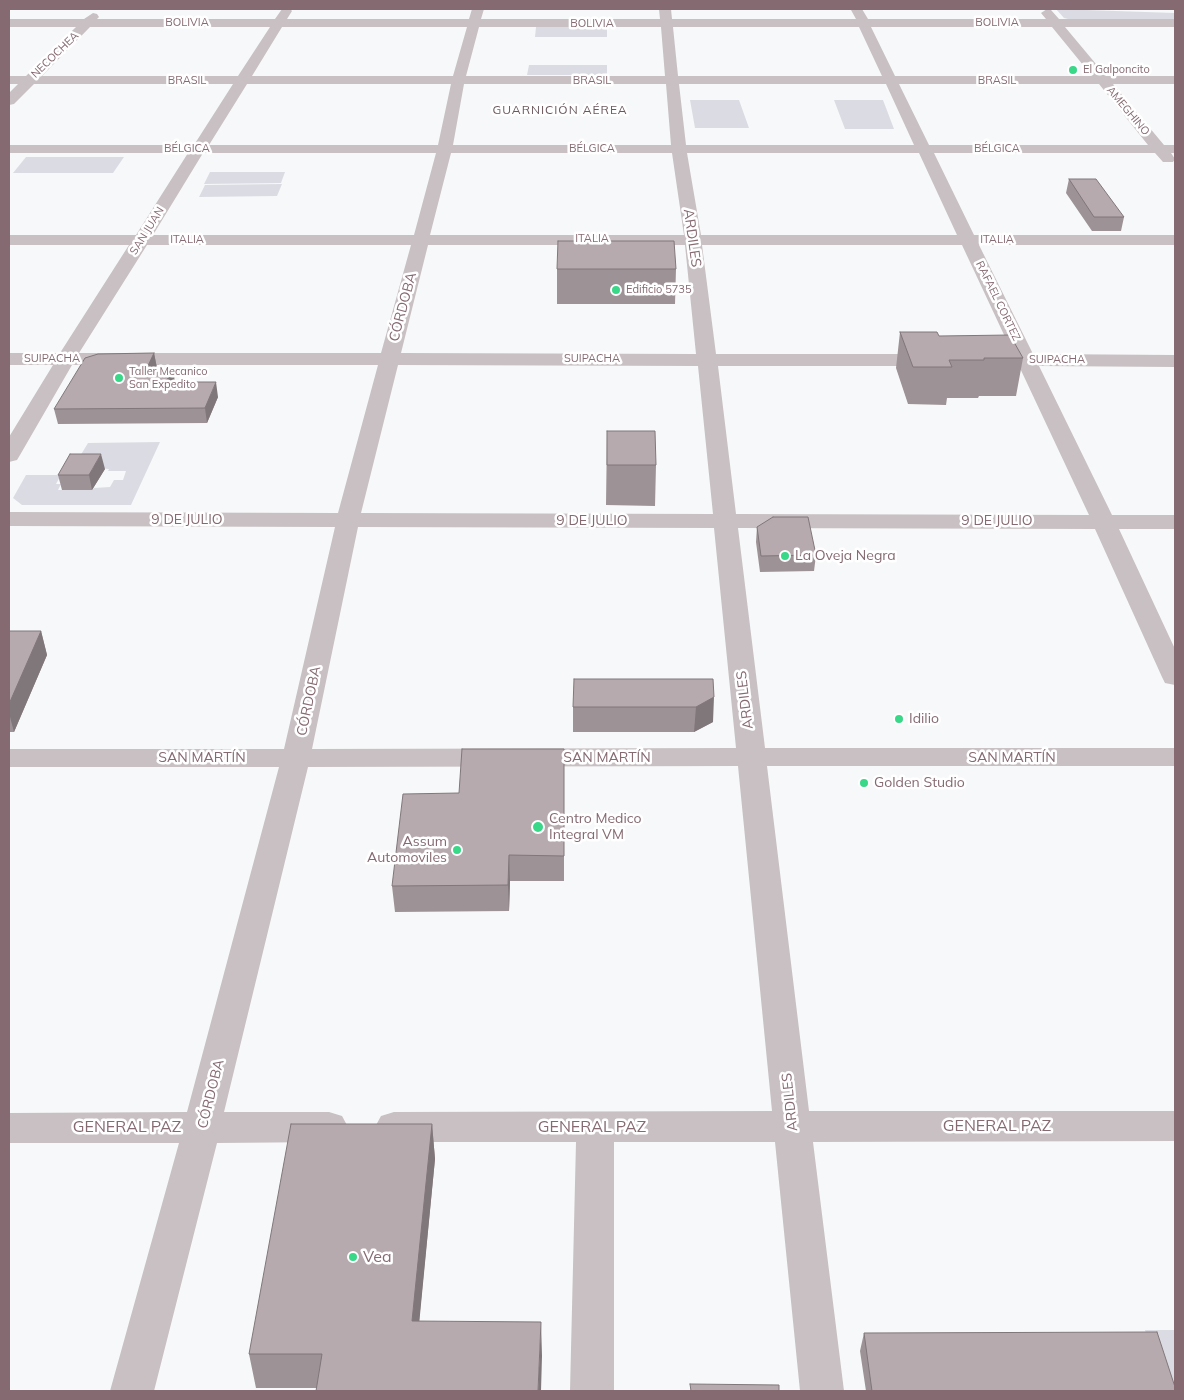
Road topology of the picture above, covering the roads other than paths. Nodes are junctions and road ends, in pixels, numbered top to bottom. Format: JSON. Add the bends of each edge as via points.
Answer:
{"nodes":[{"id":1,"x":101,"y":9,"type":"edge"},
{"id":2,"x":288,"y":9,"type":"edge"},
{"id":3,"x":1043,"y":9,"type":"edge"},
{"id":4,"x":1146,"y":11,"type":"dead end"},
{"id":5,"x":1175,"y":12,"type":"edge"},
{"id":6,"x":476,"y":16,"type":"edge"},
{"id":7,"x":666,"y":16,"type":"edge"},
{"id":8,"x":860,"y":16,"type":"edge"},
{"id":9,"x":9,"y":23,"type":"edge"},
{"id":10,"x":87,"y":23,"type":"junction"},
{"id":11,"x":1055,"y":23,"type":"junction"},
{"id":12,"x":1175,"y":23,"type":"edge"},
{"id":13,"x":278,"y":24,"type":"junction"},
{"id":14,"x":9,"y":80,"type":"edge"},
{"id":15,"x":29,"y":80,"type":"junction"},
{"id":16,"x":673,"y":80,"type":"junction"},
{"id":17,"x":1103,"y":80,"type":"junction"},
{"id":18,"x":1175,"y":80,"type":"edge"},
{"id":19,"x":242,"y":81,"type":"junction"},
{"id":20,"x":458,"y":81,"type":"junction"},
{"id":21,"x":890,"y":81,"type":"junction"},
{"id":22,"x":9,"y":101,"type":"edge"},
{"id":23,"x":679,"y":148,"type":"junction"},
{"id":24,"x":924,"y":148,"type":"junction"},
{"id":25,"x":1160,"y":149,"type":"junction"},
{"id":26,"x":1175,"y":149,"type":"edge"},
{"id":27,"x":9,"y":150,"type":"edge"},
{"id":28,"x":198,"y":150,"type":"junction"},
{"id":29,"x":444,"y":150,"type":"junction"},
{"id":30,"x":1175,"y":168,"type":"edge"},
{"id":31,"x":693,"y":239,"type":"junction"},
{"id":32,"x":9,"y":240,"type":"edge"},
{"id":33,"x":142,"y":240,"type":"junction"},
{"id":34,"x":421,"y":240,"type":"junction"},
{"id":35,"x":968,"y":240,"type":"junction"},
{"id":36,"x":1175,"y":240,"type":"edge"},
{"id":37,"x":9,"y":359,"type":"edge"},
{"id":38,"x":66,"y":359,"type":"junction"},
{"id":39,"x":390,"y":359,"type":"junction"},
{"id":40,"x":707,"y":360,"type":"junction"},
{"id":41,"x":1026,"y":360,"type":"junction"},
{"id":42,"x":1175,"y":360,"type":"edge"},
{"id":43,"x":9,"y":455,"type":"edge"},
{"id":44,"x":9,"y":519,"type":"edge"},
{"id":45,"x":348,"y":520,"type":"junction"},
{"id":46,"x":724,"y":521,"type":"junction"},
{"id":47,"x":1104,"y":522,"type":"junction"},
{"id":48,"x":1175,"y":522,"type":"edge"},
{"id":49,"x":1175,"y":677,"type":"edge"},
{"id":50,"x":1175,"y":757,"type":"edge"},
{"id":51,"x":9,"y":758,"type":"edge"},
{"id":52,"x":296,"y":758,"type":"junction"},
{"id":53,"x":752,"y":758,"type":"junction"},
{"id":54,"x":793,"y":1126,"type":"junction"},
{"id":55,"x":1175,"y":1126,"type":"edge"},
{"id":56,"x":202,"y":1127,"type":"junction"},
{"id":57,"x":595,"y":1127,"type":"junction"},
{"id":58,"x":9,"y":1128,"type":"edge"},
{"id":59,"x":132,"y":1391,"type":"edge"},
{"id":60,"x":592,"y":1391,"type":"edge"},
{"id":61,"x":822,"y":1391,"type":"edge"}],
"edges":[{"from":1,"to":10,"type":"street","name":"NECOCHEA"},
{"from":2,"to":13,"type":"street","name":"SAN JUAN"},
{"from":3,"to":11,"type":"street","name":"AMEGHINO"},
{"from":4,"to":5,"type":"street"},
{"from":6,"to":7,"type":"street","name":"BOLIVIA"},
{"from":6,"to":13,"type":"street","name":"BOLIVIA"},
{"from":6,"to":20,"type":"street","name":"CÓRDOBA"},
{"from":7,"to":8,"type":"street","name":"BOLIVIA"},
{"from":7,"to":16,"type":"street","name":"ARDILES"},
{"from":8,"to":11,"type":"street","name":"BOLIVIA"},
{"from":8,"to":21,"type":"street","name":"RAFAEL CORTEZ"},
{"from":9,"to":10,"type":"street","name":"BOLIVIA"},
{"from":10,"to":13,"type":"street","name":"BOLIVIA"},
{"from":10,"to":15,"type":"street","name":"NECOCHEA"},
{"from":11,"to":12,"type":"street","name":"BOLIVIA"},
{"from":11,"to":17,"type":"street","name":"AMEGHINO"},
{"from":13,"to":19,"type":"street","name":"SAN JUAN"},
{"from":14,"to":15,"type":"street","name":"BRASIL"},
{"from":15,"to":19,"type":"street","name":"BRASIL"},
{"from":15,"to":22,"type":"street","name":"NECOCHEA"},
{"from":16,"to":20,"type":"street","name":"BRASIL"},
{"from":16,"to":21,"type":"street","name":"BRASIL"},
{"from":16,"to":23,"type":"street","name":"ARDILES"},
{"from":17,"to":18,"type":"street","name":"BRASIL"},
{"from":17,"to":21,"type":"street","name":"BRASIL"},
{"from":17,"to":25,"type":"street","name":"AMEGHINO"},
{"from":19,"to":20,"type":"street","name":"BRASIL"},
{"from":19,"to":28,"type":"street","name":"SAN JUAN"},
{"from":20,"to":29,"type":"street","name":"CÓRDOBA"},
{"from":21,"to":24,"type":"street","name":"RAFAEL CORTEZ"},
{"from":23,"to":24,"type":"street","name":"BÉLGICA"},
{"from":23,"to":29,"type":"street","name":"BÉLGICA"},
{"from":23,"to":31,"type":"street","name":"ARDILES"},
{"from":24,"to":25,"type":"street","name":"BÉLGICA"},
{"from":24,"to":35,"type":"street","name":"RAFAEL CORTEZ"},
{"from":25,"to":26,"type":"street","name":"BÉLGICA"},
{"from":25,"to":30,"type":"street","name":"AMEGHINO"},
{"from":27,"to":28,"type":"street","name":"BÉLGICA"},
{"from":28,"to":29,"type":"street","name":"BÉLGICA"},
{"from":28,"to":33,"type":"street","name":"SAN JUAN"},
{"from":29,"to":34,"type":"street","name":"CÓRDOBA"},
{"from":31,"to":34,"type":"street","name":"ITALIA"},
{"from":31,"to":35,"type":"street","name":"ITALIA"},
{"from":31,"to":40,"type":"street","name":"ARDILES"},
{"from":32,"to":33,"type":"street","name":"ITALIA"},
{"from":33,"to":34,"type":"street","name":"ITALIA"},
{"from":33,"to":38,"type":"street","name":"SAN JUAN"},
{"from":34,"to":39,"type":"street","name":"CÓRDOBA"},
{"from":35,"to":36,"type":"street","name":"ITALIA"},
{"from":35,"to":41,"type":"street","name":"RAFAEL CORTEZ"},
{"from":37,"to":38,"type":"street","name":"SUIPACHA"},
{"from":38,"to":39,"type":"street","name":"SUIPACHA"},
{"from":38,"to":43,"type":"street","name":"SAN JUAN"},
{"from":39,"to":40,"type":"street","name":"SUIPACHA"},
{"from":39,"to":45,"type":"street","name":"CÓRDOBA"},
{"from":40,"to":41,"type":"street","name":"SUIPACHA"},
{"from":40,"to":46,"type":"street","name":"ARDILES"},
{"from":41,"to":42,"type":"street","name":"SUIPACHA"},
{"from":41,"to":47,"type":"street","name":"RAFAEL CORTEZ"},
{"from":44,"to":45,"type":"street","name":"9 DE JULIO"},
{"from":45,"to":46,"type":"street","name":"9 DE JULIO"},
{"from":45,"to":52,"type":"street","name":"CÓRDOBA"},
{"from":46,"to":47,"type":"street","name":"9 DE JULIO"},
{"from":46,"to":53,"type":"street","name":"ARDILES"},
{"from":47,"to":48,"type":"street","name":"9 DE JULIO"},
{"from":47,"to":49,"type":"street","name":"RAFAEL CORTEZ"},
{"from":50,"to":53,"type":"street","name":"SAN MARTÍN"},
{"from":51,"to":52,"type":"street","name":"SAN MARTÍN"},
{"from":52,"to":53,"type":"street","name":"SAN MARTÍN"},
{"from":52,"to":56,"type":"street","name":"CÓRDOBA"},
{"from":53,"to":54,"type":"street","name":"ARDILES"},
{"from":54,"to":55,"type":"street","name":"GENERAL PAZ"},
{"from":54,"to":57,"type":"street","name":"GENERAL PAZ"},
{"from":54,"to":61,"type":"street","name":"ARDILES"},
{"from":56,"to":57,"type":"street","name":"GENERAL PAZ"},
{"from":56,"to":58,"type":"street","name":"GENERAL PAZ"},
{"from":56,"to":59,"type":"street","name":"CÓRDOBA"},
{"from":57,"to":60,"type":"street"}]}
